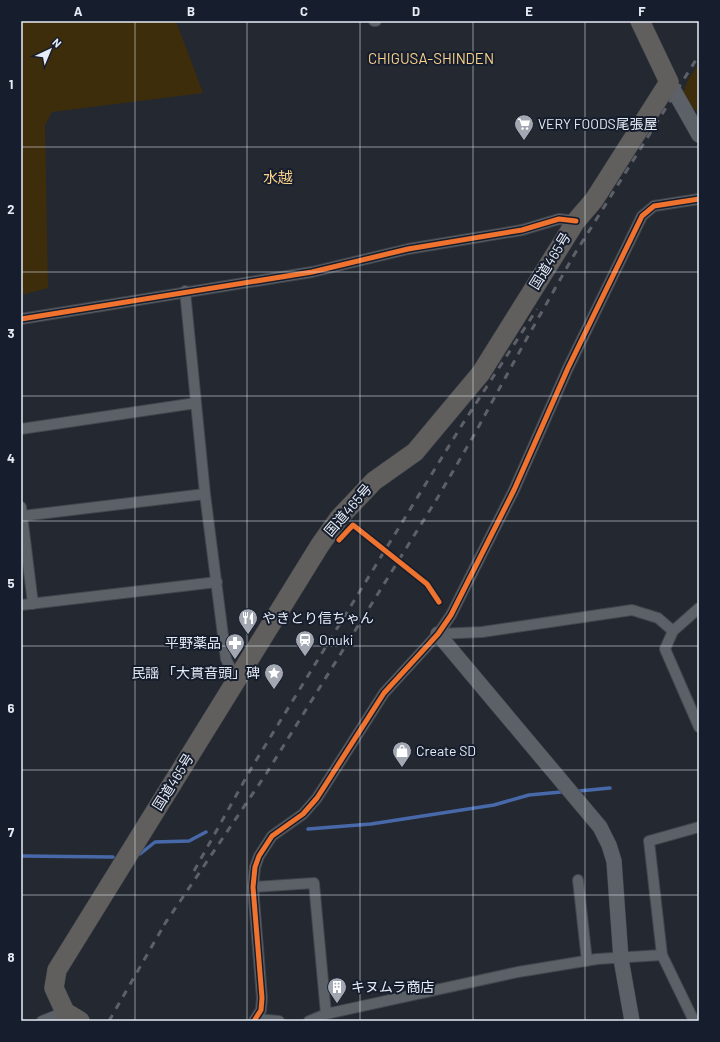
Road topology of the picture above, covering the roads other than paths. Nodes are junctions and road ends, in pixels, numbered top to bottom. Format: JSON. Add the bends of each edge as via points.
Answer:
{"nodes":[{"id":1,"x":640,"y":21,"type":"edge"},
{"id":2,"x":669,"y":82,"type":"junction"},
{"id":3,"x":699,"y":135,"type":"edge"},
{"id":4,"x":699,"y":199,"type":"edge"},
{"id":5,"x":576,"y":221,"type":"junction"},
{"id":6,"x":185,"y":291,"type":"junction"},
{"id":7,"x":21,"y":319,"type":"edge"},
{"id":8,"x":196,"y":403,"type":"junction"},
{"id":9,"x":21,"y":429,"type":"edge"},
{"id":10,"x":205,"y":494,"type":"junction"},
{"id":11,"x":21,"y":511,"type":"edge"},
{"id":12,"x":217,"y":582,"type":"junction"},
{"id":13,"x":32,"y":604,"type":"junction"},
{"id":14,"x":21,"y":605,"type":"edge"},
{"id":15,"x":699,"y":608,"type":"edge"},
{"id":16,"x":673,"y":631,"type":"junction"},
{"id":17,"x":438,"y":634,"type":"junction"},
{"id":18,"x":236,"y":680,"type":"junction"},
{"id":19,"x":699,"y":727,"type":"edge"},
{"id":20,"x":699,"y":827,"type":"edge"},
{"id":21,"x":578,"y":880,"type":"dead end"},
{"id":22,"x":253,"y":887,"type":"junction"},
{"id":23,"x":662,"y":955,"type":"junction"},
{"id":24,"x":621,"y":959,"type":"junction"},
{"id":25,"x":587,"y":961,"type":"junction"},
{"id":26,"x":694,"y":1007,"type":"edge"},
{"id":27,"x":326,"y":1014,"type":"junction"},
{"id":28,"x":69,"y":1018,"type":"edge"},
{"id":29,"x":255,"y":1020,"type":"edge"},
{"id":30,"x":42,"y":1021,"type":"edge"},
{"id":31,"x":279,"y":1021,"type":"edge"},
{"id":32,"x":308,"y":1021,"type":"edge"},
{"id":33,"x":632,"y":1021,"type":"edge"},
{"id":34,"x":694,"y":1021,"type":"edge"}],
"edges":[{"from":1,"to":2,"type":"highway"},
{"from":2,"to":3,"type":"street"},
{"from":2,"to":5,"type":"highway","name":"国道465号","via":[[594,200]]},
{"from":4,"to":17,"type":"street","via":[[654,206],[635,226],[514,490],[451,615]]},
{"from":5,"to":6,"type":"street","via":[[559,219],[522,230],[408,249],[312,272]]},
{"from":5,"to":18,"type":"highway","name":"国道465号","via":[[481,373],[415,452],[374,480],[339,518]]},
{"from":6,"to":7,"type":"street"},
{"from":6,"to":8,"type":"street"},
{"from":8,"to":9,"type":"street"},
{"from":8,"to":10,"type":"street"},
{"from":10,"to":11,"type":"street"},
{"from":10,"to":12,"type":"street"},
{"from":11,"to":13,"type":"street"},
{"from":12,"to":13,"type":"street"},
{"from":12,"to":18,"type":"street","via":[[226,659]]},
{"from":13,"to":14,"type":"street"},
{"from":15,"to":16,"type":"street"},
{"from":16,"to":17,"type":"street","via":[[658,618],[632,610],[482,632]]},
{"from":16,"to":19,"type":"street","via":[[665,649]]},
{"from":17,"to":22,"type":"street","via":[[384,693],[317,798],[303,814],[269,841],[254,867]]},
{"from":17,"to":24,"type":"street","via":[[600,827],[610,845],[614,861]]},
{"from":18,"to":28,"type":"highway","name":"国道465号","via":[[57,970],[54,988]]},
{"from":20,"to":23,"type":"street","via":[[649,841]]},
{"from":21,"to":25,"type":"street"},
{"from":22,"to":27,"type":"street","via":[[314,883]]},
{"from":22,"to":29,"type":"street","via":[[262,998],[261,1010]]},
{"from":23,"to":24,"type":"street"},
{"from":23,"to":26,"type":"street"},
{"from":24,"to":25,"type":"street"},
{"from":24,"to":33,"type":"street"},
{"from":25,"to":27,"type":"street","via":[[518,972]]},
{"from":26,"to":34,"type":"street"},
{"from":27,"to":32,"type":"street"},
{"from":28,"to":30,"type":"street"},
{"from":29,"to":31,"type":"street"}]}
